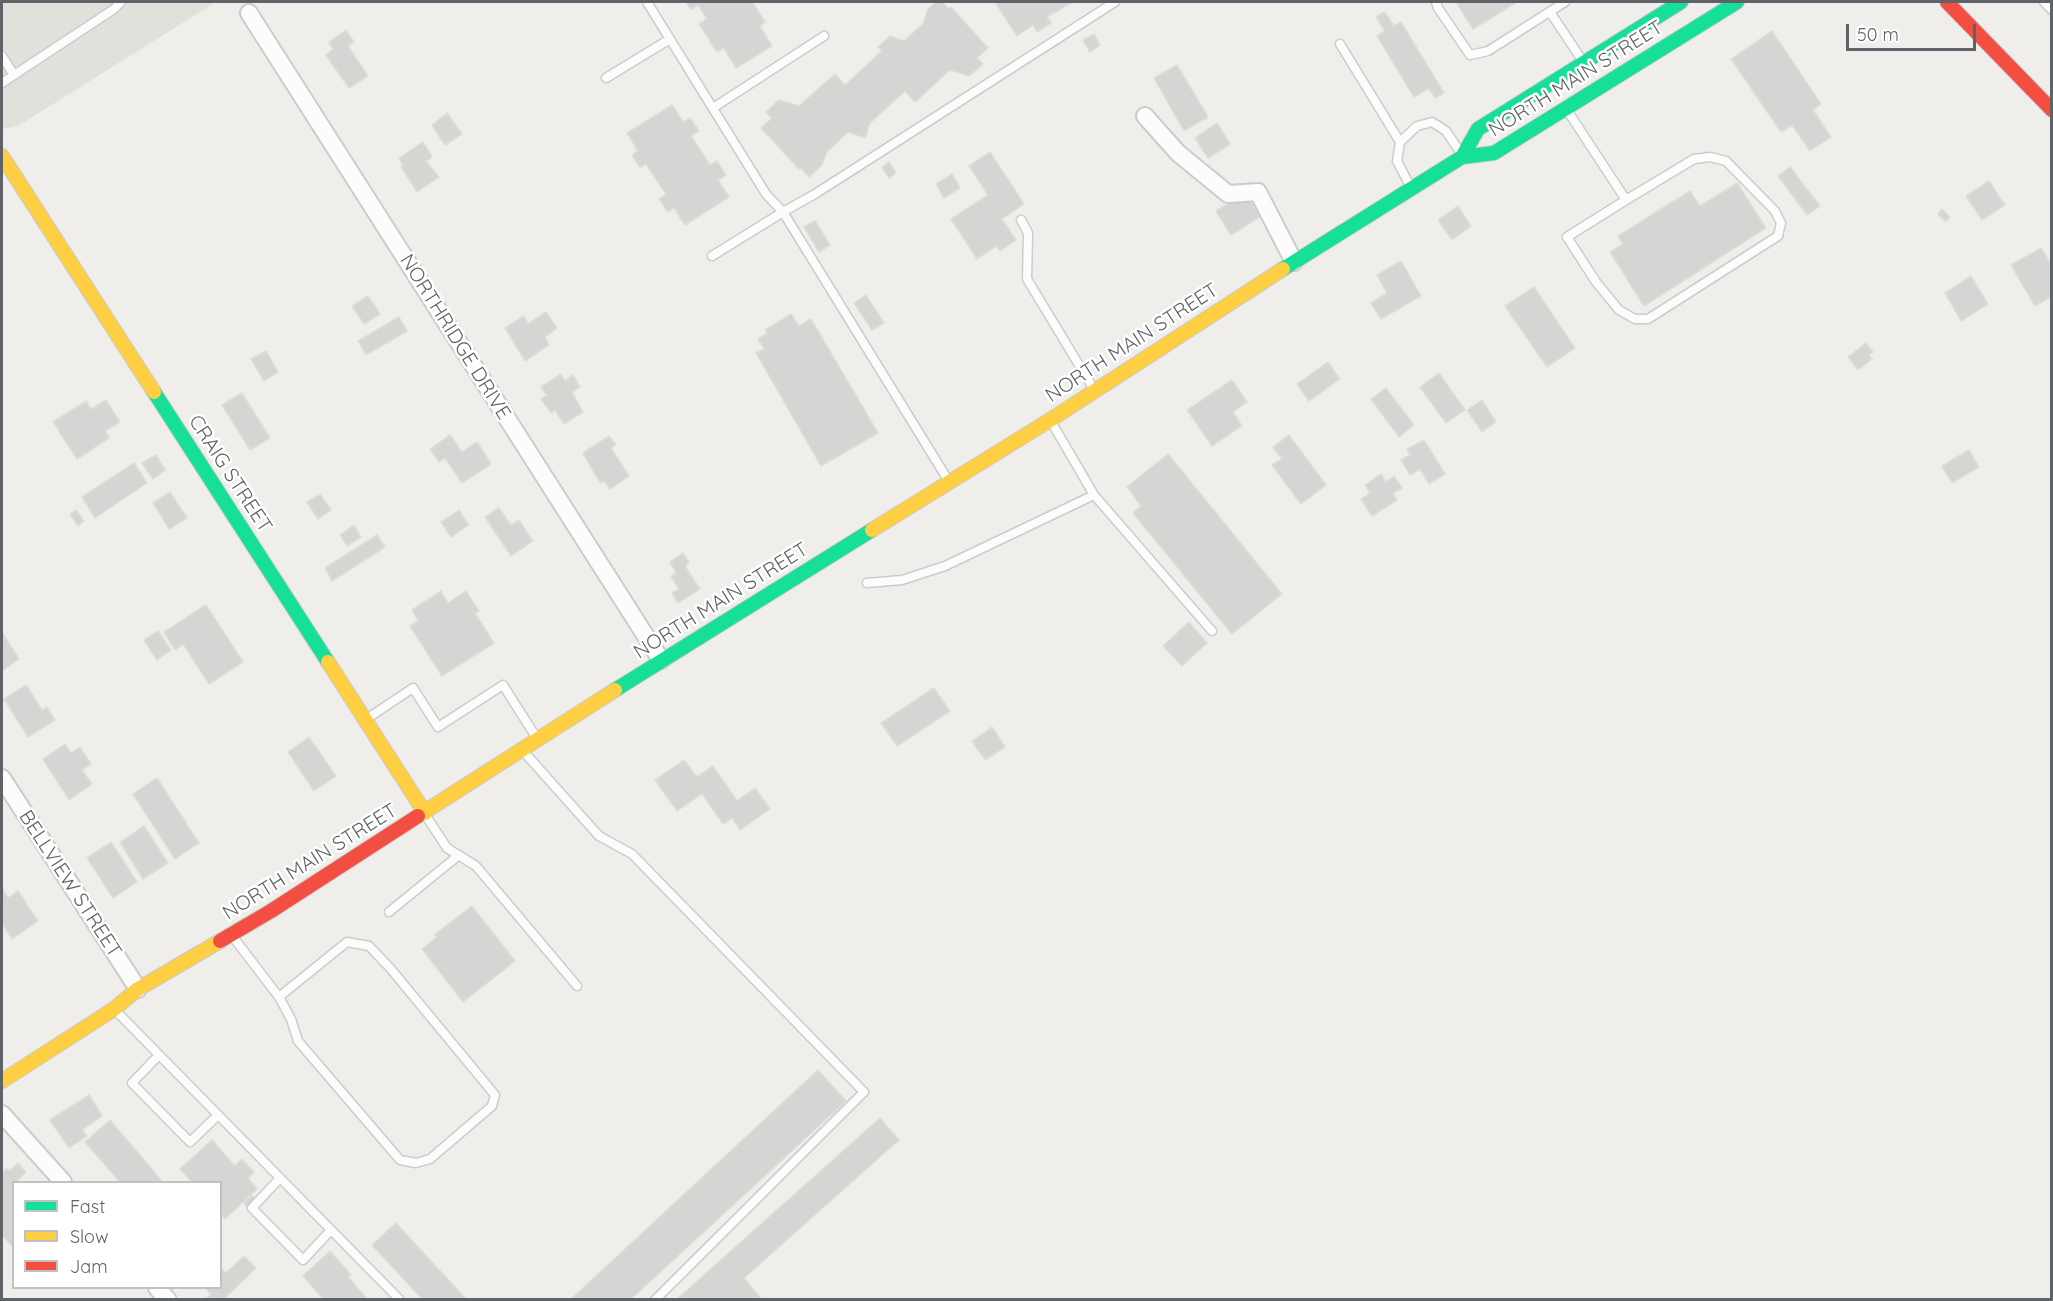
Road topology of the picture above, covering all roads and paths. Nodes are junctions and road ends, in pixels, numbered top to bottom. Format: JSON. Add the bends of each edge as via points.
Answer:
{"nodes":[{"id":1,"x":121,"y":2,"type":"edge"},
{"id":2,"x":647,"y":2,"type":"edge"},
{"id":3,"x":1115,"y":2,"type":"edge"},
{"id":4,"x":1436,"y":2,"type":"edge"},
{"id":5,"x":1565,"y":2,"type":"edge"},
{"id":6,"x":1679,"y":2,"type":"edge"},
{"id":7,"x":1737,"y":2,"type":"edge"},
{"id":8,"x":1947,"y":2,"type":"edge"},
{"id":9,"x":2044,"y":2,"type":"edge"},
{"id":10,"x":2052,"y":10,"type":"edge"},
{"id":11,"x":1550,"y":12,"type":"junction"},
{"id":12,"x":249,"y":14,"type":"dead end"},
{"id":13,"x":824,"y":36,"type":"dead end"},
{"id":14,"x":670,"y":39,"type":"junction"},
{"id":15,"x":1340,"y":44,"type":"dead end"},
{"id":16,"x":2,"y":56,"type":"edge"},
{"id":17,"x":1584,"y":63,"type":"junction"},
{"id":18,"x":14,"y":75,"type":"junction"},
{"id":19,"x":606,"y":78,"type":"dead end"},
{"id":20,"x":2,"y":83,"type":"edge"},
{"id":21,"x":1565,"y":107,"type":"junction"},
{"id":22,"x":713,"y":108,"type":"junction"},
{"id":23,"x":2052,"y":110,"type":"edge"},
{"id":24,"x":1145,"y":116,"type":"dead end"},
{"id":25,"x":1400,"y":142,"type":"junction"},
{"id":26,"x":2,"y":156,"type":"edge"},
{"id":27,"x":1462,"y":157,"type":"junction"},
{"id":28,"x":1411,"y":189,"type":"junction"},
{"id":29,"x":1626,"y":200,"type":"junction"},
{"id":30,"x":783,"y":212,"type":"junction"},
{"id":31,"x":1021,"y":220,"type":"dead end"},
{"id":32,"x":712,"y":256,"type":"dead end"},
{"id":33,"x":1294,"y":262,"type":"junction"},
{"id":34,"x":1095,"y":391,"type":"junction"},
{"id":35,"x":1050,"y":420,"type":"junction"},
{"id":36,"x":950,"y":483,"type":"junction"},
{"id":37,"x":1094,"y":495,"type":"junction"},
{"id":38,"x":867,"y":583,"type":"dead end"},
{"id":39,"x":1212,"y":631,"type":"dead end"},
{"id":40,"x":662,"y":660,"type":"junction"},
{"id":41,"x":365,"y":720,"type":"junction"},
{"id":42,"x":538,"y":740,"type":"junction"},
{"id":43,"x":523,"y":750,"type":"junction"},
{"id":44,"x":2,"y":778,"type":"edge"},
{"id":45,"x":425,"y":813,"type":"junction"},
{"id":46,"x":459,"y":855,"type":"junction"},
{"id":47,"x":389,"y":912,"type":"dead end"},
{"id":48,"x":231,"y":935,"type":"junction"},
{"id":49,"x":576,"y":986,"type":"dead end"},
{"id":50,"x":138,"y":990,"type":"junction"},
{"id":51,"x":279,"y":997,"type":"junction"},
{"id":52,"x":114,"y":1009,"type":"junction"},
{"id":53,"x":159,"y":1055,"type":"junction"},
{"id":54,"x":2,"y":1081,"type":"edge"},
{"id":55,"x":2,"y":1114,"type":"edge"},
{"id":56,"x":218,"y":1115,"type":"junction"},
{"id":57,"x":280,"y":1178,"type":"junction"},
{"id":58,"x":62,"y":1181,"type":"edge"},
{"id":59,"x":331,"y":1230,"type":"junction"},
{"id":60,"x":400,"y":1299,"type":"edge"},
{"id":61,"x":655,"y":1299,"type":"edge"}],
"edges":[{"from":1,"to":18,"type":"lane"},
{"from":2,"to":14,"type":"lane"},
{"from":3,"to":30,"type":"lane"},
{"from":4,"to":11,"type":"lane","via":[[1470,56],[1488,51]]},
{"from":5,"to":11,"type":"lane"},
{"from":6,"to":17,"type":"main road","name":"NORTH MAIN STREET"},
{"from":7,"to":21,"type":"main road","name":"NORTH MAIN STREET"},
{"from":8,"to":23,"type":"main road","via":[[2042,94]]},
{"from":9,"to":10,"type":"lane"},
{"from":11,"to":17,"type":"lane"},
{"from":12,"to":40,"type":"street","name":"NORTHRIDGE DRIVE"},
{"from":13,"to":22,"type":"lane"},
{"from":14,"to":19,"type":"lane"},
{"from":14,"to":22,"type":"lane"},
{"from":15,"to":25,"type":"lane"},
{"from":16,"to":18,"type":"lane"},
{"from":17,"to":27,"type":"main road","name":"NORTH MAIN STREET","via":[[1478,129]]},
{"from":18,"to":20,"type":"lane"},
{"from":21,"to":27,"type":"main road","name":"NORTH MAIN STREET","via":[[1494,153]]},
{"from":21,"to":29,"type":"lane"},
{"from":22,"to":30,"type":"lane","via":[[766,194]]},
{"from":24,"to":33,"type":"street","via":[[1178,153],[1228,194],[1258,192]]},
{"from":25,"to":27,"type":"lane","via":[[1418,126],[1432,122],[1446,131]]},
{"from":25,"to":28,"type":"lane","via":[[1397,161]]},
{"from":26,"to":41,"type":"main road","name":"CRAIG STREET"},
{"from":27,"to":28,"type":"main road","name":"NORTH MAIN STREET"},
{"from":28,"to":33,"type":"main road","name":"NORTH MAIN STREET"},
{"from":29,"to":29,"type":"lane","via":[[1567,237],[1619,310],[1635,319],[1648,319],[1778,236],[1781,223],[1776,211],[1726,161],[1710,157],[1694,159]]},
{"from":30,"to":32,"type":"lane"},
{"from":30,"to":36,"type":"lane"},
{"from":31,"to":34,"type":"lane","via":[[1028,233],[1028,279]]},
{"from":33,"to":34,"type":"main road","name":"NORTH MAIN STREET"},
{"from":34,"to":35,"type":"main road","name":"NORTH MAIN STREET"},
{"from":35,"to":36,"type":"main road","name":"NORTH MAIN STREET"},
{"from":35,"to":37,"type":"lane"},
{"from":36,"to":40,"type":"main road","name":"NORTH MAIN STREET"},
{"from":37,"to":38,"type":"lane","via":[[945,566],[902,580]]},
{"from":37,"to":39,"type":"lane"},
{"from":40,"to":42,"type":"main road","name":"NORTH MAIN STREET"},
{"from":41,"to":42,"type":"lane","via":[[413,688],[438,727],[503,685]]},
{"from":41,"to":45,"type":"main road","name":"CRAIG STREET"},
{"from":42,"to":43,"type":"main road","name":"NORTH MAIN STREET"},
{"from":43,"to":45,"type":"main road","name":"NORTH MAIN STREET"},
{"from":43,"to":61,"type":"lane","via":[[599,836],[632,854],[864,1092]]},
{"from":44,"to":50,"type":"street","name":"BELLVIEW STREET"},
{"from":45,"to":46,"type":"lane","via":[[447,848]]},
{"from":45,"to":48,"type":"main road","name":"NORTH MAIN STREET"},
{"from":46,"to":47,"type":"lane"},
{"from":46,"to":49,"type":"lane","via":[[476,866]]},
{"from":48,"to":50,"type":"main road","name":"NORTH MAIN STREET"},
{"from":48,"to":51,"type":"lane"},
{"from":50,"to":52,"type":"main road","name":"NORTH MAIN STREET"},
{"from":51,"to":51,"type":"lane","via":[[347,942],[369,946],[495,1095],[492,1106],[430,1159],[399,1160],[298,1041]]},
{"from":52,"to":53,"type":"lane"},
{"from":52,"to":54,"type":"main road","name":"NORTH MAIN STREET"},
{"from":53,"to":56,"type":"lane"},
{"from":53,"to":56,"type":"lane","via":[[132,1083],[190,1142]]},
{"from":55,"to":58,"type":"street"},
{"from":56,"to":57,"type":"lane"},
{"from":57,"to":59,"type":"lane"},
{"from":57,"to":59,"type":"lane","via":[[252,1208],[303,1260]]},
{"from":59,"to":60,"type":"lane"}]}
